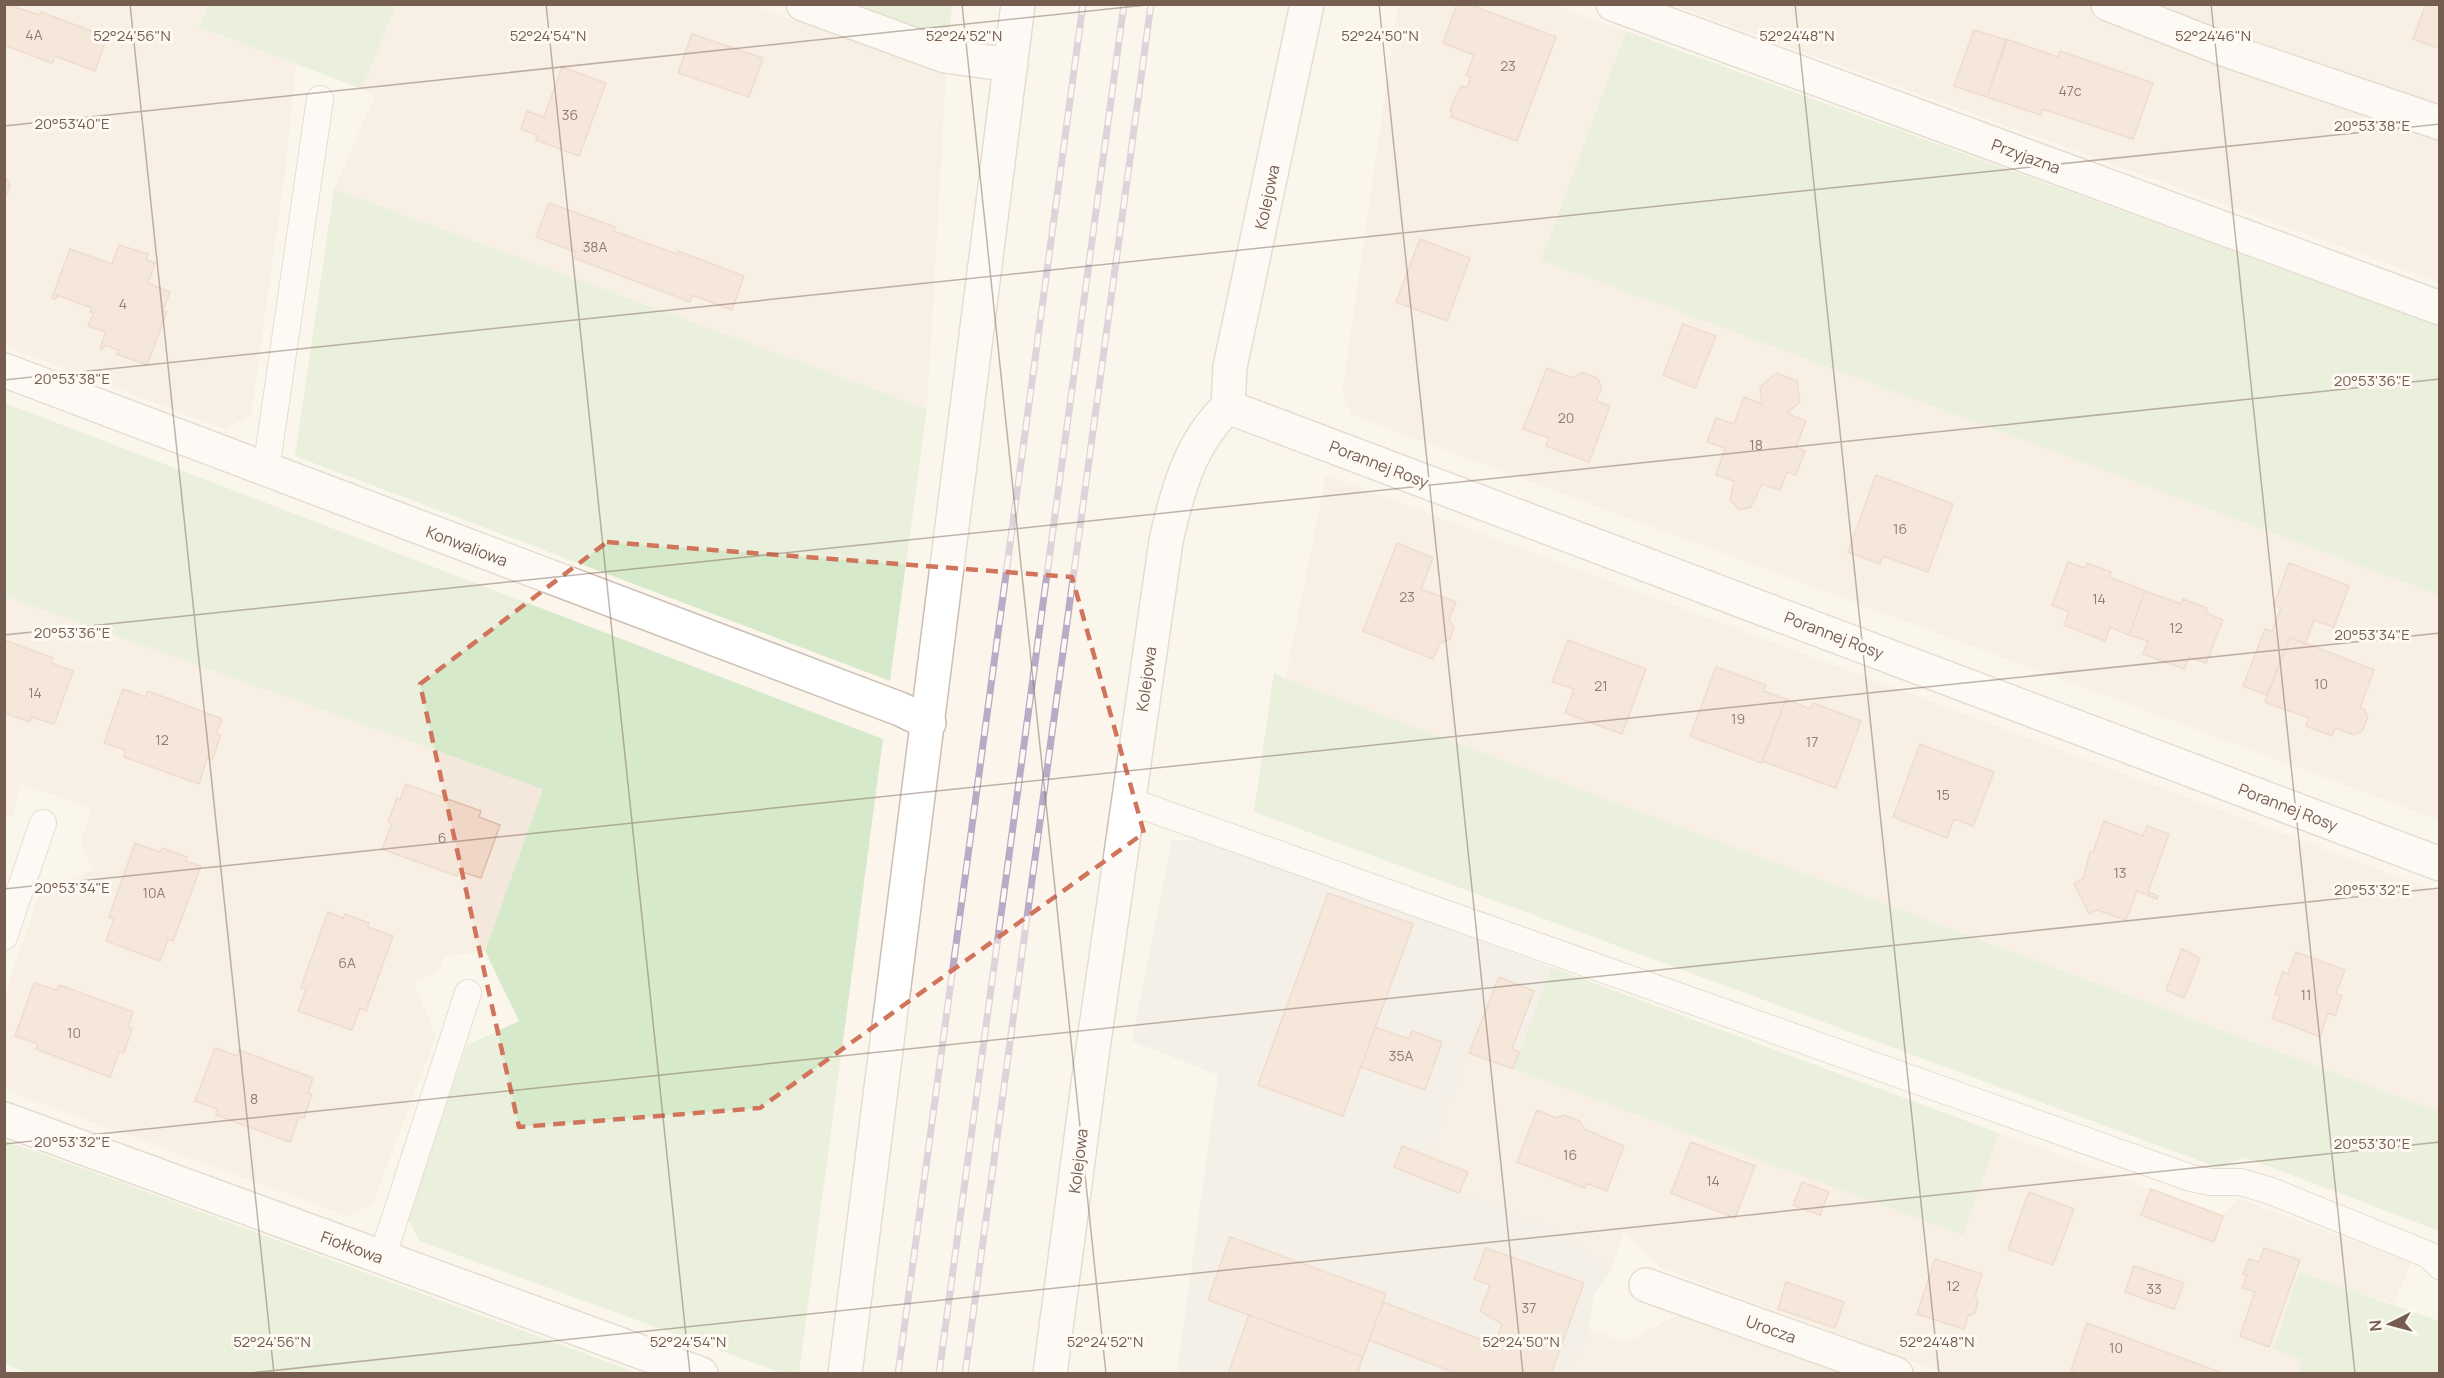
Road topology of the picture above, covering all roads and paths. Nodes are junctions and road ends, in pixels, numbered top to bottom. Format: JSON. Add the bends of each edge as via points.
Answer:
{"nodes":[{"id":1,"x":803,"y":4,"type":"edge"},
{"id":2,"x":1018,"y":4,"type":"edge"},
{"id":3,"x":1307,"y":4,"type":"edge"},
{"id":4,"x":1613,"y":4,"type":"edge"},
{"id":5,"x":2108,"y":4,"type":"edge"},
{"id":6,"x":1011,"y":65,"type":"junction"},
{"id":7,"x":320,"y":99,"type":"dead end"},
{"id":8,"x":2439,"y":123,"type":"edge"},
{"id":9,"x":2439,"y":308,"type":"edge"},
{"id":10,"x":4,"y":370,"type":"edge"},
{"id":11,"x":1228,"y":407,"type":"junction"},
{"id":12,"x":266,"y":470,"type":"junction"},
{"id":13,"x":929,"y":723,"type":"junction"},
{"id":14,"x":1129,"y":801,"type":"junction"},
{"id":15,"x":43,"y":823,"type":"dead end"},
{"id":16,"x":2439,"y":864,"type":"edge"},
{"id":17,"x":4,"y":937,"type":"edge"},
{"id":18,"x":468,"y":993,"type":"dead end"},
{"id":19,"x":4,"y":1119,"type":"edge"},
{"id":20,"x":382,"y":1258,"type":"junction"},
{"id":21,"x":2439,"y":1266,"type":"edge"},
{"id":22,"x":1646,"y":1285,"type":"dead end"},
{"id":23,"x":701,"y":1374,"type":"edge"},
{"id":24,"x":845,"y":1374,"type":"edge"},
{"id":25,"x":1050,"y":1374,"type":"edge"},
{"id":26,"x":1896,"y":1374,"type":"edge"}],
"edges":[{"from":1,"to":6,"type":"street","via":[[945,56]]},
{"from":2,"to":6,"type":"street"},
{"from":3,"to":11,"type":"street","name":"Kolejowa","via":[[1230,367]]},
{"from":4,"to":9,"type":"street","name":"Przyjazna"},
{"from":5,"to":8,"type":"street","via":[[2226,50]]},
{"from":6,"to":13,"type":"street"},
{"from":7,"to":12,"type":"lane"},
{"from":10,"to":12,"type":"street","name":"Konwaliowa"},
{"from":11,"to":14,"type":"street","name":"Kolejowa","via":[[1204,434],[1176,495]]},
{"from":11,"to":16,"type":"street","name":"Porannej Rosy"},
{"from":12,"to":13,"type":"street","name":"Konwaliowa"},
{"from":13,"to":24,"type":"street"},
{"from":14,"to":21,"type":"lane","via":[[2191,1178],[2241,1182],[2271,1191],[2429,1255]]},
{"from":14,"to":25,"type":"street","name":"Kolejowa"},
{"from":15,"to":17,"type":"lane"},
{"from":18,"to":20,"type":"lane"},
{"from":19,"to":20,"type":"street","name":"Fiołkowa"},
{"from":20,"to":23,"type":"street","name":"Fiołkowa"},
{"from":22,"to":26,"type":"street","name":"Urocza"}]}
